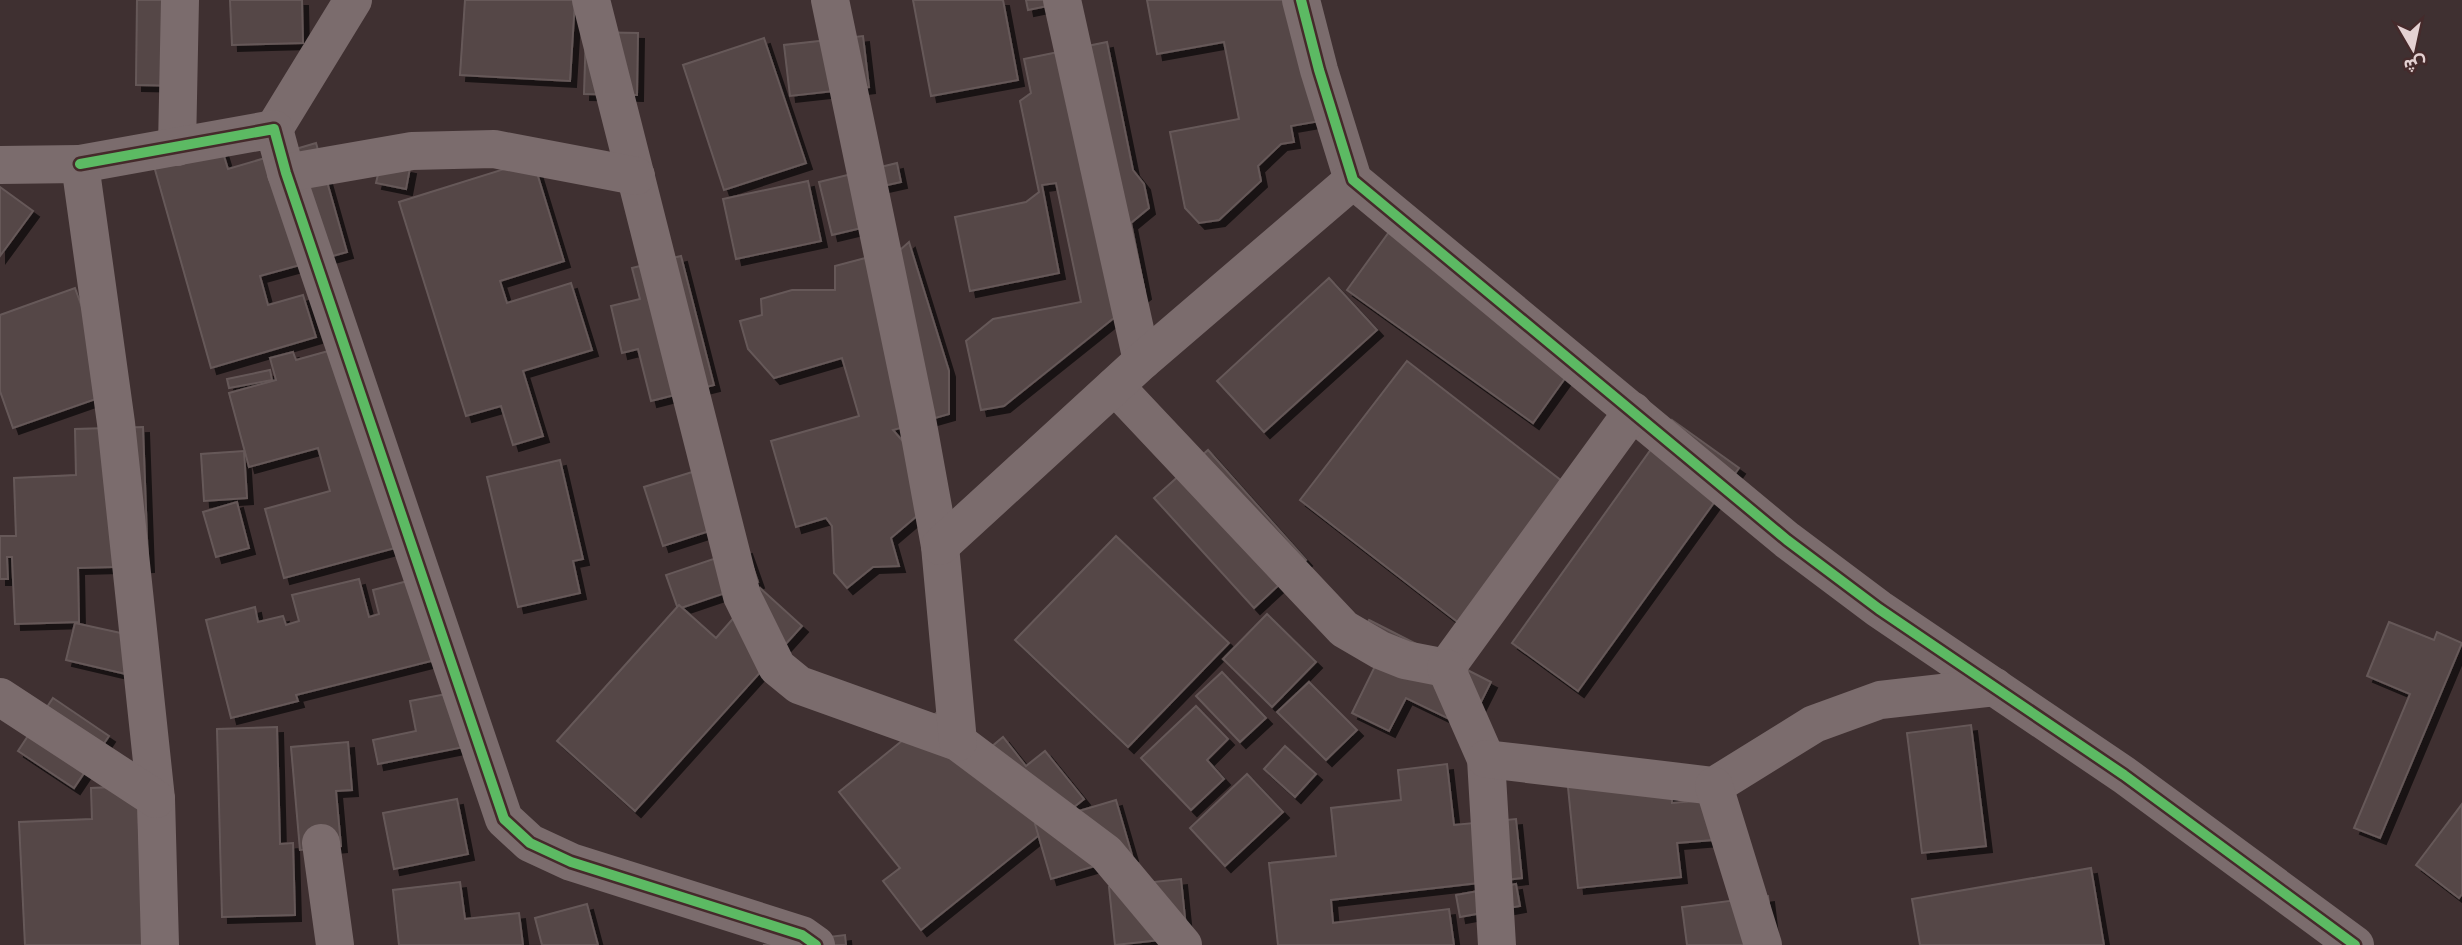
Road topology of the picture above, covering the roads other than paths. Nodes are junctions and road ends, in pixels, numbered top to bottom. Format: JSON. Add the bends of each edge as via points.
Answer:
{"nodes":[{"id":1,"x":180,"y":0,"type":"edge"},
{"id":2,"x":353,"y":0,"type":"edge"},
{"id":3,"x":591,"y":0,"type":"edge"},
{"id":4,"x":830,"y":0,"type":"edge"},
{"id":5,"x":1062,"y":0,"type":"edge"},
{"id":6,"x":1301,"y":0,"type":"edge"},
{"id":7,"x":274,"y":129,"type":"junction"},
{"id":8,"x":177,"y":147,"type":"junction"},
{"id":9,"x":80,"y":164,"type":"junction"},
{"id":10,"x":0,"y":165,"type":"edge"},
{"id":11,"x":286,"y":173,"type":"junction"},
{"id":12,"x":636,"y":176,"type":"junction"},
{"id":13,"x":1353,"y":180,"type":"junction"},
{"id":14,"x":1142,"y":361,"type":"junction"},
{"id":15,"x":1115,"y":386,"type":"junction"},
{"id":16,"x":1633,"y":411,"type":"junction"},
{"id":17,"x":940,"y":546,"type":"junction"},
{"id":18,"x":1446,"y":668,"type":"junction"},
{"id":19,"x":1995,"y":687,"type":"junction"},
{"id":20,"x":0,"y":697,"type":"edge"},
{"id":21,"x":958,"y":743,"type":"junction"},
{"id":22,"x":1486,"y":759,"type":"junction"},
{"id":23,"x":1714,"y":786,"type":"junction"},
{"id":24,"x":156,"y":799,"type":"junction"},
{"id":25,"x":321,"y":843,"type":"dead end"},
{"id":26,"x":160,"y":945,"type":"edge"},
{"id":27,"x":335,"y":945,"type":"edge"},
{"id":28,"x":816,"y":945,"type":"edge"},
{"id":29,"x":1183,"y":945,"type":"edge"},
{"id":30,"x":1497,"y":945,"type":"edge"},
{"id":31,"x":1763,"y":945,"type":"edge"},
{"id":32,"x":2355,"y":945,"type":"edge"}],
"edges":[{"from":1,"to":8,"type":"street"},
{"from":2,"to":7,"type":"street"},
{"from":3,"to":12,"type":"street"},
{"from":4,"to":17,"type":"street"},
{"from":5,"to":14,"type":"street"},
{"from":6,"to":13,"type":"street"},
{"from":7,"to":8,"type":"street"},
{"from":7,"to":11,"type":"street"},
{"from":8,"to":9,"type":"street"},
{"from":9,"to":10,"type":"street"},
{"from":9,"to":24,"type":"street","via":[[116,423]]},
{"from":11,"to":12,"type":"street","via":[[412,151],[494,149]]},
{"from":11,"to":28,"type":"street","via":[[504,819],[530,843],[571,862],[802,934]]},
{"from":12,"to":21,"type":"street","via":[[742,596],[777,667],[799,685]]},
{"from":13,"to":14,"type":"street"},
{"from":13,"to":16,"type":"street"},
{"from":14,"to":15,"type":"street"},
{"from":15,"to":17,"type":"street"},
{"from":15,"to":18,"type":"street","via":[[1344,629],[1405,660]]},
{"from":16,"to":18,"type":"street"},
{"from":16,"to":19,"type":"street","via":[[1787,540]]},
{"from":17,"to":21,"type":"street"},
{"from":18,"to":22,"type":"street"},
{"from":19,"to":23,"type":"street","via":[[1880,700],[1814,724]]},
{"from":19,"to":32,"type":"street","via":[[2124,775]]},
{"from":20,"to":24,"type":"street"},
{"from":21,"to":29,"type":"street","via":[[1106,853]]},
{"from":22,"to":23,"type":"street"},
{"from":22,"to":30,"type":"street"},
{"from":23,"to":31,"type":"street"},
{"from":24,"to":26,"type":"street"},
{"from":25,"to":27,"type":"street"}]}
